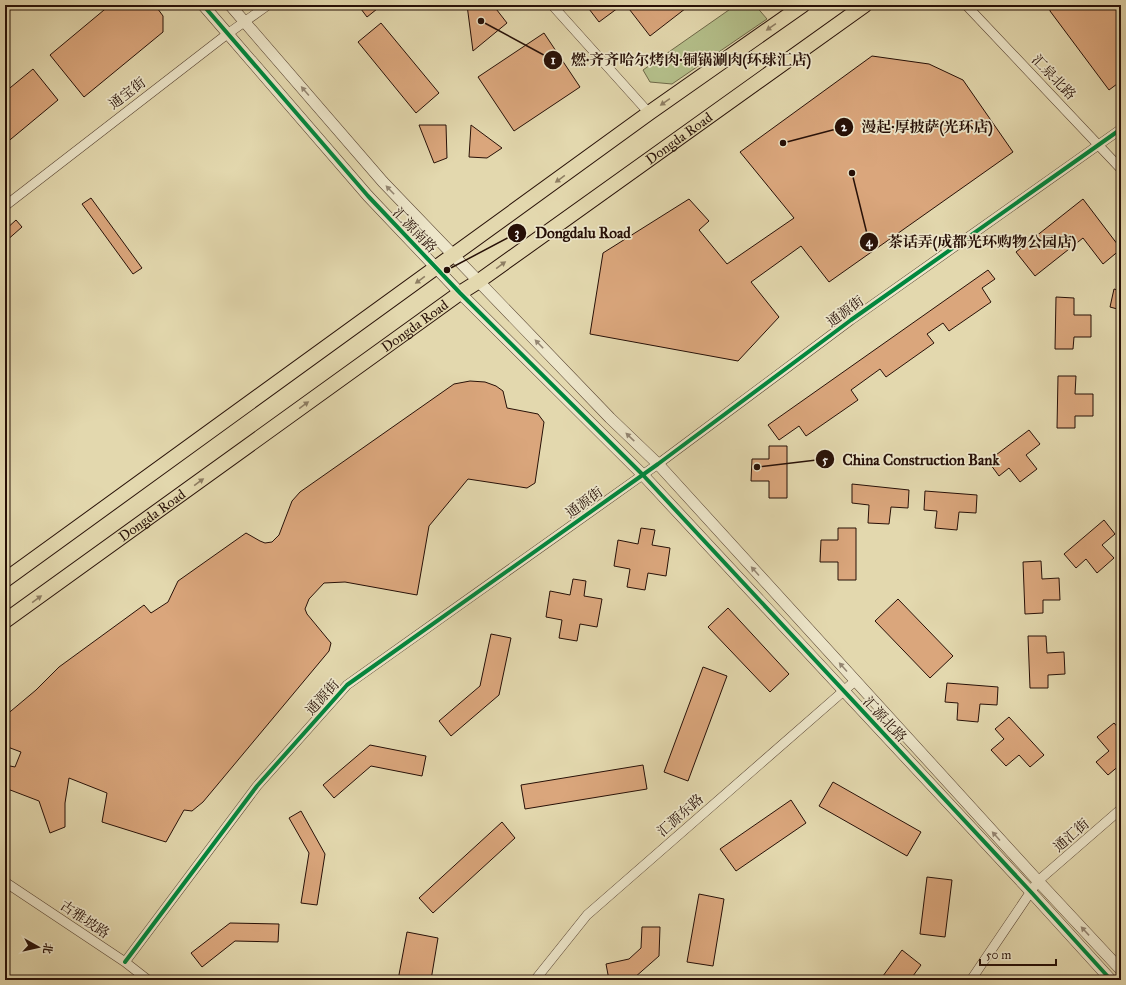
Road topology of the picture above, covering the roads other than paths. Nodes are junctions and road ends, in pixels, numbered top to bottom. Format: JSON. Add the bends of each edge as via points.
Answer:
{"nodes":[{"id":1,"x":203,"y":5,"type":"edge"},
{"id":2,"x":230,"y":5,"type":"edge"},
{"id":3,"x":268,"y":5,"type":"edge"},
{"id":4,"x":552,"y":5,"type":"edge"},
{"id":5,"x":803,"y":5,"type":"edge"},
{"id":6,"x":865,"y":5,"type":"edge"},
{"id":7,"x":966,"y":5,"type":"edge"},
{"id":8,"x":245,"y":21,"type":"junction"},
{"id":9,"x":228,"y":33,"type":"junction"},
{"id":10,"x":649,"y":113,"type":"junction"},
{"id":11,"x":1121,"y":129,"type":"edge"},
{"id":12,"x":1099,"y":145,"type":"junction"},
{"id":13,"x":1121,"y":169,"type":"edge"},
{"id":14,"x":5,"y":206,"type":"edge"},
{"id":15,"x":454,"y":256,"type":"junction"},
{"id":16,"x":437,"y":268,"type":"junction"},
{"id":17,"x":479,"y":281,"type":"junction"},
{"id":18,"x":460,"y":293,"type":"junction"},
{"id":19,"x":658,"y":464,"type":"junction"},
{"id":20,"x":642,"y":474,"type":"junction"},
{"id":21,"x":5,"y":580,"type":"edge"},
{"id":22,"x":5,"y":622,"type":"edge"},
{"id":23,"x":855,"y":681,"type":"junction"},
{"id":24,"x":844,"y":692,"type":"junction"},
{"id":25,"x":1121,"y":809,"type":"edge"},
{"id":26,"x":1038,"y":881,"type":"junction"},
{"id":27,"x":5,"y":882,"type":"edge"},
{"id":28,"x":1032,"y":892,"type":"junction"},
{"id":29,"x":125,"y":962,"type":"junction"},
{"id":30,"x":1121,"y":970,"type":"edge"},
{"id":31,"x":148,"y":980,"type":"edge"},
{"id":32,"x":535,"y":980,"type":"edge"},
{"id":33,"x":971,"y":980,"type":"edge"},
{"id":34,"x":1111,"y":980,"type":"edge"}],
"edges":[{"from":1,"to":9,"type":"street","name":"汇源南路"},
{"from":2,"to":8,"type":"street","name":"汇源南路"},
{"from":3,"to":8,"type":"street","name":"通宝街"},
{"from":4,"to":10,"type":"street"},
{"from":5,"to":10,"type":"main road","one_way":true},
{"from":17,"to":6,"type":"main road","name":"Dongda Road","one_way":true},
{"from":7,"to":12,"type":"street","name":"汇泉北路"},
{"from":8,"to":9,"type":"street","name":"通宝街"},
{"from":15,"to":8,"type":"street","name":"汇源南路","one_way":true,"via":[[383,182]]},
{"from":9,"to":14,"type":"street","name":"通宝街"},
{"from":9,"to":16,"type":"street","name":"汇源南路","via":[[368,196]]},
{"from":10,"to":15,"type":"main road","one_way":true},
{"from":11,"to":12,"type":"street","name":"通源街"},
{"from":12,"to":13,"type":"street","name":"汇泉北路"},
{"from":12,"to":19,"type":"street","name":"通源街","via":[[851,320]]},
{"from":15,"to":16,"type":"main road"},
{"from":15,"to":17,"type":"street","name":"汇源南路"},
{"from":16,"to":18,"type":"street","name":"汇源南路"},
{"from":16,"to":21,"type":"main road","one_way":true},
{"from":17,"to":18,"type":"main road","name":"Dongda Road"},
{"from":19,"to":17,"type":"street","name":"汇源南路","one_way":true},
{"from":18,"to":20,"type":"street","name":"汇源南路"},
{"from":22,"to":18,"type":"main road","name":"Dongda Road","one_way":true},
{"from":19,"to":20,"type":"street","name":"通源街"},
{"from":23,"to":19,"type":"street","name":"汇源北路","one_way":true},
{"from":20,"to":24,"type":"street","name":"汇源北路"},
{"from":20,"to":29,"type":"street","name":"通源街","via":[[347,685],[257,786]]},
{"from":23,"to":24,"type":"street","name":"汇源东路"},
{"from":26,"to":23,"type":"street","name":"汇源北路","one_way":true},
{"from":24,"to":28,"type":"street","name":"汇源北路"},
{"from":24,"to":32,"type":"street","name":"汇源东路","via":[[586,915]]},
{"from":25,"to":26,"type":"street","name":"通汇街"},
{"from":26,"to":28,"type":"street"},
{"from":30,"to":26,"type":"street","name":"汇源北路","one_way":true},
{"from":27,"to":29,"type":"street","name":"古雅坡路"},
{"from":28,"to":33,"type":"street"},
{"from":28,"to":34,"type":"street","name":"汇源北路"},
{"from":29,"to":31,"type":"street","name":"古雅坡路"}]}
